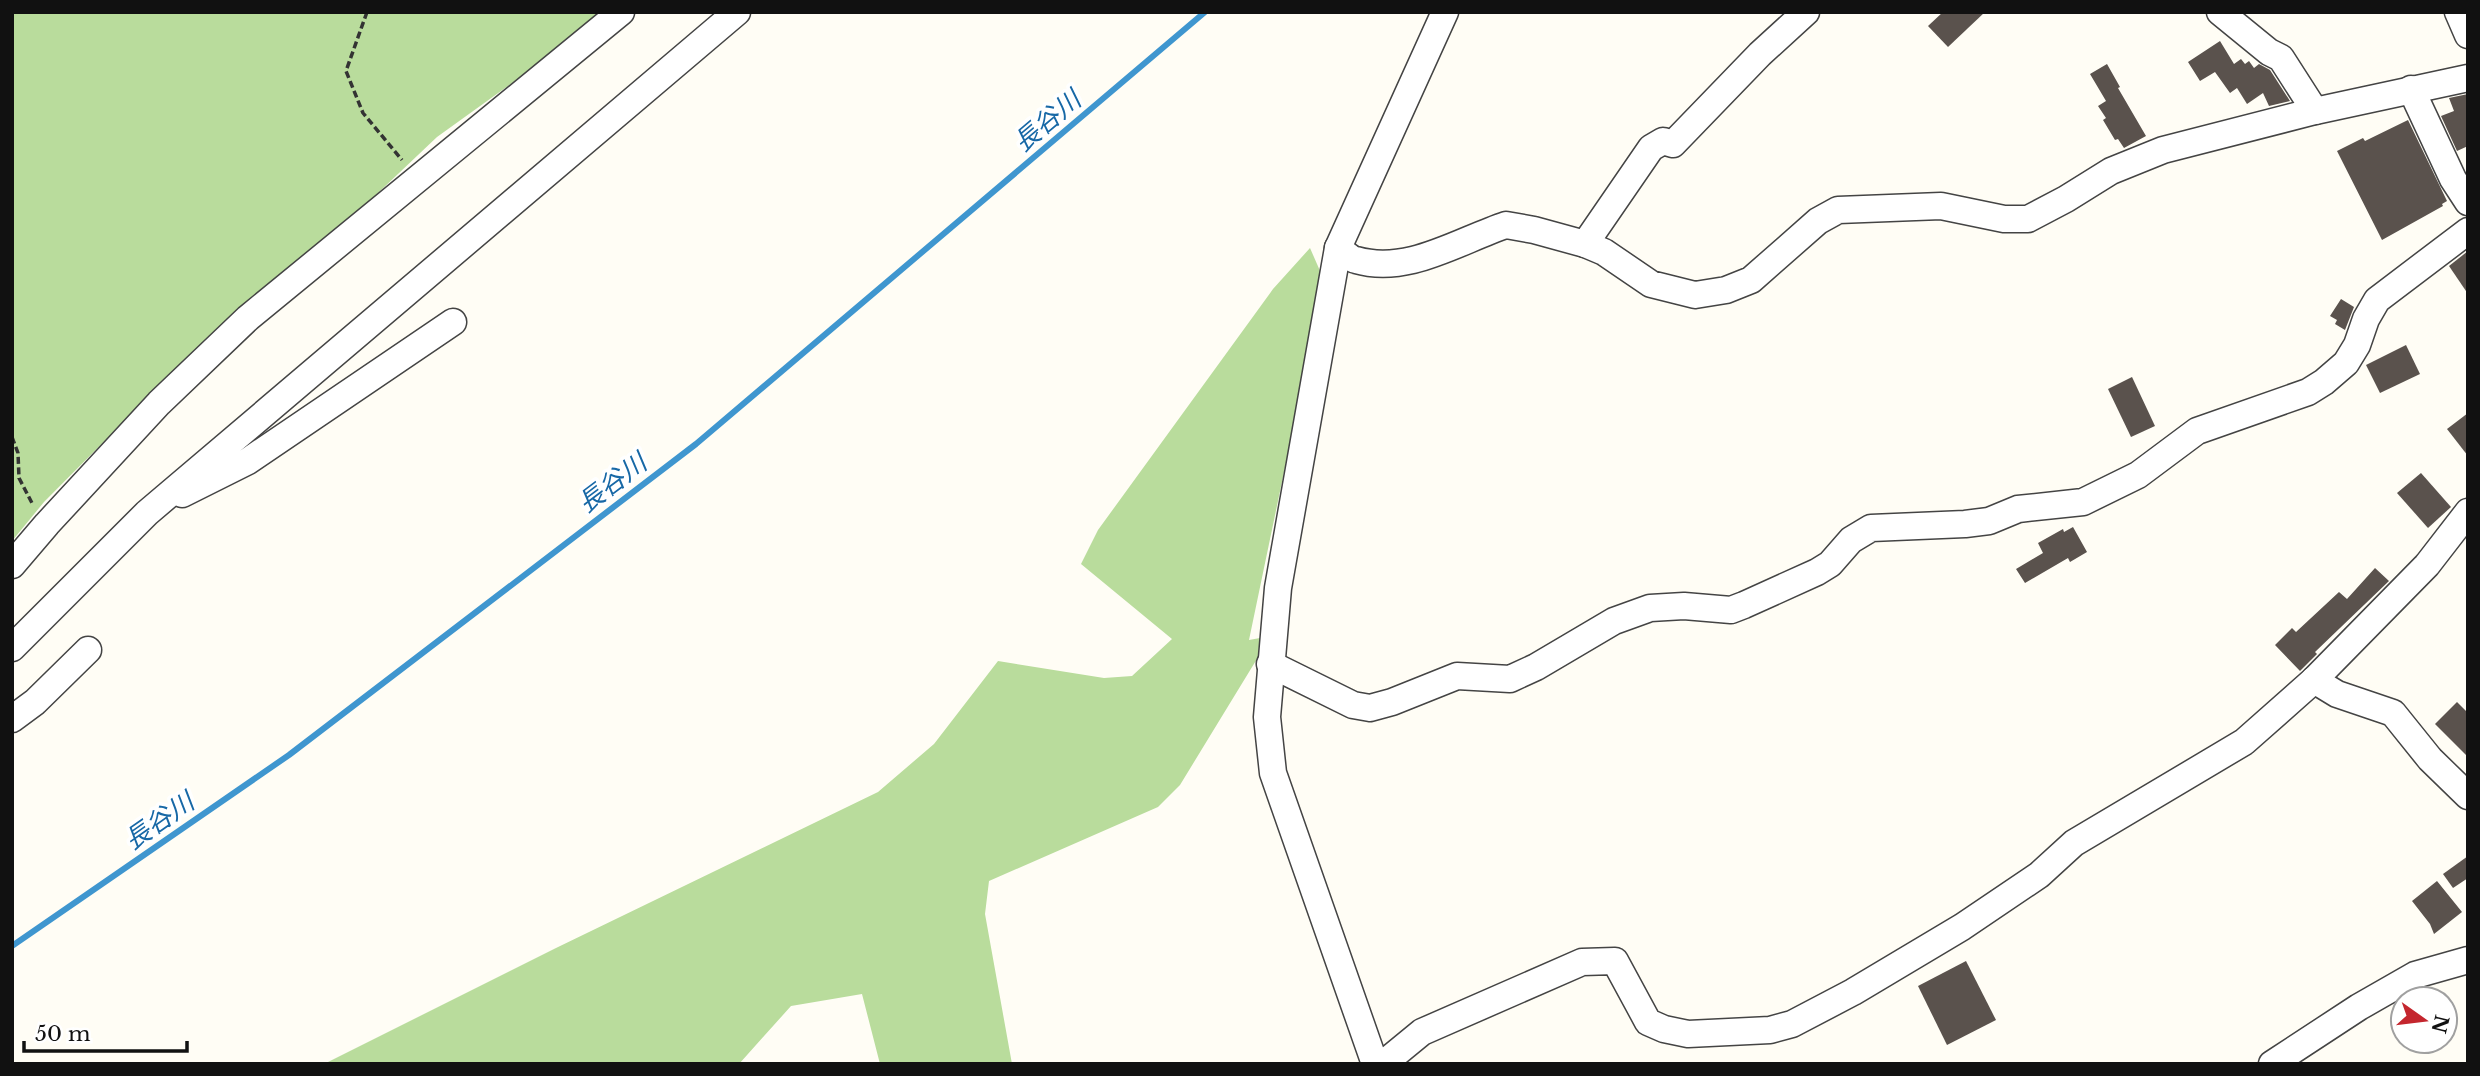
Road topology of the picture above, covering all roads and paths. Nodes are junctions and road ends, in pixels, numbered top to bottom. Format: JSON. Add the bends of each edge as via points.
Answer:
{"nodes":[{"id":1,"x":367,"y":12,"type":"edge"},
{"id":2,"x":621,"y":12,"type":"edge"},
{"id":3,"x":737,"y":12,"type":"edge"},
{"id":4,"x":1445,"y":12,"type":"edge"},
{"id":5,"x":1806,"y":12,"type":"edge"},
{"id":6,"x":2220,"y":12,"type":"edge"},
{"id":7,"x":2458,"y":12,"type":"edge"},
{"id":8,"x":2468,"y":35,"type":"edge"},
{"id":9,"x":2468,"y":78,"type":"edge"},
{"id":10,"x":2411,"y":89,"type":"junction"},
{"id":11,"x":2315,"y":111,"type":"junction"},
{"id":12,"x":418,"y":178,"type":"junction"},
{"id":13,"x":2468,"y":202,"type":"edge"},
{"id":14,"x":2468,"y":231,"type":"edge"},
{"id":15,"x":1585,"y":243,"type":"junction"},
{"id":16,"x":1338,"y":248,"type":"junction"},
{"id":17,"x":453,"y":322,"type":"dead end"},
{"id":18,"x":12,"y":437,"type":"edge"},
{"id":19,"x":2468,"y":512,"type":"edge"},
{"id":20,"x":146,"y":513,"type":"junction"},
{"id":21,"x":47,"y":524,"type":"junction"},
{"id":22,"x":12,"y":565,"type":"edge"},
{"id":23,"x":12,"y":648,"type":"edge"},
{"id":24,"x":88,"y":650,"type":"dead end"},
{"id":25,"x":1270,"y":664,"type":"junction"},
{"id":26,"x":2314,"y":680,"type":"junction"},
{"id":27,"x":12,"y":719,"type":"edge"},
{"id":28,"x":2466,"y":791,"type":"edge"},
{"id":29,"x":2468,"y":960,"type":"edge"},
{"id":30,"x":1375,"y":1064,"type":"edge"},
{"id":31,"x":1383,"y":1064,"type":"edge"},
{"id":32,"x":2272,"y":1064,"type":"edge"}],
"edges":[{"from":1,"to":12,"type":"path","via":[[346,71],[363,113]]},
{"from":2,"to":12,"type":"street"},
{"from":3,"to":20,"type":"street"},
{"from":4,"to":16,"type":"street"},
{"from":5,"to":15,"type":"street","via":[[1673,144],[1662,141],[1651,148]]},
{"from":6,"to":11,"type":"street","via":[[2281,58]]},
{"from":7,"to":8,"type":"street"},
{"from":9,"to":10,"type":"street"},
{"from":10,"to":11,"type":"street"},
{"from":10,"to":13,"type":"street"},
{"from":11,"to":15,"type":"street","via":[[2163,150],[2112,171],[2028,219],[2004,219],[1941,206],[1838,209],[1751,280],[1726,290],[1695,295],[1651,284]]},
{"from":12,"to":21,"type":"street","via":[[248,318],[159,403]]},
{"from":14,"to":25,"type":"street","via":[[2377,300],[2346,363],[2324,382],[2197,431],[2138,475],[2083,502],[2018,509],[1989,521],[1965,524],[1871,528],[1817,572],[1731,610],[1650,608],[1614,621],[1510,679],[1457,676],[1370,708],[1353,705]]},
{"from":15,"to":16,"type":"street","via":[[1506,225],[1426,257],[1392,265],[1354,260]]},
{"from":16,"to":25,"type":"street","via":[[1278,588]]},
{"from":17,"to":20,"type":"street","via":[[248,461]]},
{"from":18,"to":21,"type":"path","via":[[19,478]]},
{"from":19,"to":26,"type":"street","via":[[2427,565]]},
{"from":20,"to":23,"type":"street"},
{"from":21,"to":22,"type":"street"},
{"from":24,"to":27,"type":"street"},
{"from":25,"to":30,"type":"street","via":[[1267,717],[1273,773]]},
{"from":26,"to":28,"type":"street","via":[[2337,694],[2393,713],[2430,758]]},
{"from":26,"to":31,"type":"street","via":[[2244,742],[2074,843],[2039,875],[1962,927],[1791,1024],[1770,1030],[1688,1034],[1664,1029],[1648,1021],[1615,961],[1582,962],[1422,1032]]},
{"from":29,"to":32,"type":"street","via":[[2415,975]]}]}
